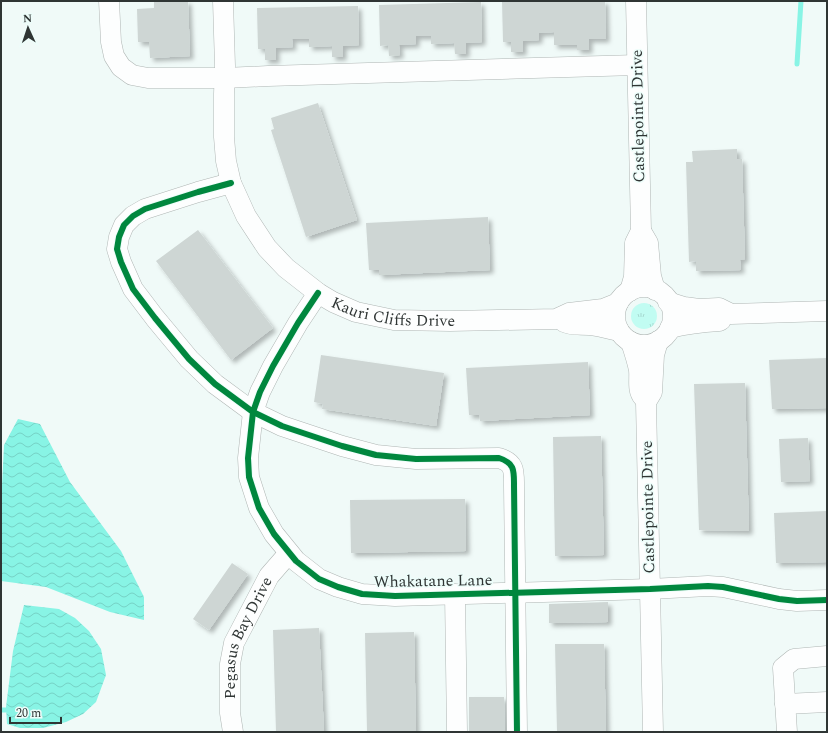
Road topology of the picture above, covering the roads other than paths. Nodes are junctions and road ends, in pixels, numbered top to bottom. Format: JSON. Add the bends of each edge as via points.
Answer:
{"nodes":[{"id":1,"x":110,"y":1,"type":"edge"},
{"id":2,"x":223,"y":1,"type":"edge"},
{"id":3,"x":636,"y":1,"type":"edge"},
{"id":4,"x":637,"y":65,"type":"junction"},
{"id":5,"x":225,"y":78,"type":"junction"},
{"id":6,"x":231,"y":183,"type":"junction"},
{"id":7,"x":641,"y":231,"type":"junction"},
{"id":8,"x":318,"y":293,"type":"junction"},
{"id":9,"x":662,"y":296,"type":"junction"},
{"id":10,"x":624,"y":297,"type":"junction"},
{"id":11,"x":827,"y":311,"type":"edge"},
{"id":12,"x":732,"y":314,"type":"junction"},
{"id":13,"x":556,"y":319,"type":"junction"},
{"id":14,"x":664,"y":334,"type":"junction"},
{"id":15,"x":625,"y":337,"type":"junction"},
{"id":16,"x":646,"y":402,"type":"junction"},
{"id":17,"x":254,"y":412,"type":"junction"},
{"id":18,"x":289,"y":553,"type":"junction"},
{"id":19,"x":650,"y":589,"type":"junction"},
{"id":20,"x":516,"y":592,"type":"junction"},
{"id":21,"x":455,"y":594,"type":"junction"},
{"id":22,"x":827,"y":600,"type":"edge"},
{"id":23,"x":827,"y":656,"type":"edge"},
{"id":24,"x":827,"y":702,"type":"edge"},
{"id":25,"x":785,"y":704,"type":"junction"},
{"id":26,"x":233,"y":732,"type":"edge"},
{"id":27,"x":456,"y":732,"type":"edge"},
{"id":28,"x":517,"y":732,"type":"edge"},
{"id":29,"x":653,"y":732,"type":"edge"},
{"id":30,"x":786,"y":732,"type":"edge"}],
"edges":[{"from":1,"to":5,"type":"street","via":[[114,56],[121,67],[132,75],[148,78]]},
{"from":2,"to":5,"type":"street","name":"Kauri Cliffs Drive"},
{"from":3,"to":4,"type":"street","name":"Castlepointe Drive"},
{"from":4,"to":5,"type":"street"},
{"from":4,"to":7,"type":"street","name":"Castlepointe Drive"},
{"from":5,"to":6,"type":"street","name":"Kauri Cliffs Drive","via":[[224,137]]},
{"from":6,"to":8,"type":"street","name":"Kauri Cliffs Drive","via":[[246,216],[267,248],[286,268]]},
{"from":6,"to":17,"type":"street","via":[[145,209],[133,216],[124,226],[118,237],[117,249],[133,289],[189,359],[214,384]]},
{"from":7,"to":9,"type":"street","name":"Castlepointe Drive","via":[[648,243],[651,276]]},
{"from":7,"to":10,"type":"street","name":"Castlepointe Drive","via":[[635,243],[634,277]]},
{"from":8,"to":13,"type":"street","name":"Kauri Cliffs Drive","via":[[356,312],[394,320]]},
{"from":8,"to":17,"type":"street","name":"Whakatane Lane","via":[[273,366],[260,392]]},
{"from":9,"to":10,"type":"street","via":[[647,288],[638,288]]},
{"from":9,"to":12,"type":"street","via":[[684,307],[719,308]]},
{"from":9,"to":14,"type":"street","via":[[671,306],[672,314],[672,321]]},
{"from":10,"to":13,"type":"street","name":"Kauri Cliffs Drive","via":[[603,309],[569,313]]},
{"from":10,"to":15,"type":"street","via":[[615,312],[615,320],[617,328]]},
{"from":11,"to":12,"type":"street"},
{"from":12,"to":14,"type":"street","via":[[719,321],[685,324]]},
{"from":13,"to":15,"type":"street","name":"Kauri Cliffs Drive","via":[[570,325],[604,327]]},
{"from":14,"to":15,"type":"street","via":[[653,344],[644,345],[636,344]]},
{"from":14,"to":16,"type":"street","name":"Castlepointe Drive","via":[[654,355],[652,392]]},
{"from":15,"to":16,"type":"street","name":"Castlepointe Drive","via":[[636,356],[640,393]]},
{"from":16,"to":19,"type":"street","name":"Castlepointe Drive"},
{"from":17,"to":18,"type":"street","name":"Whakatane Lane","via":[[248,458],[250,477],[259,508]]},
{"from":17,"to":20,"type":"street","via":[[282,426],[376,455],[416,459],[499,458],[507,461],[514,473]]},
{"from":18,"to":21,"type":"street","name":"Whakatane Lane","via":[[319,579],[362,594]]},
{"from":18,"to":26,"type":"street","name":"Pegasus Bay Drive","via":[[269,576],[234,643],[230,664],[230,713]]},
{"from":19,"to":20,"type":"street","name":"Whakatane Lane"},
{"from":19,"to":22,"type":"street","name":"Whakatane Lane","via":[[708,586],[779,599]]},
{"from":19,"to":29,"type":"street","name":"Castlepointe Drive"},
{"from":20,"to":21,"type":"street","name":"Whakatane Lane"},
{"from":20,"to":28,"type":"street"},
{"from":21,"to":27,"type":"street"},
{"from":23,"to":25,"type":"street","via":[[794,659],[783,668]]},
{"from":24,"to":25,"type":"street"},
{"from":25,"to":30,"type":"street"}]}
